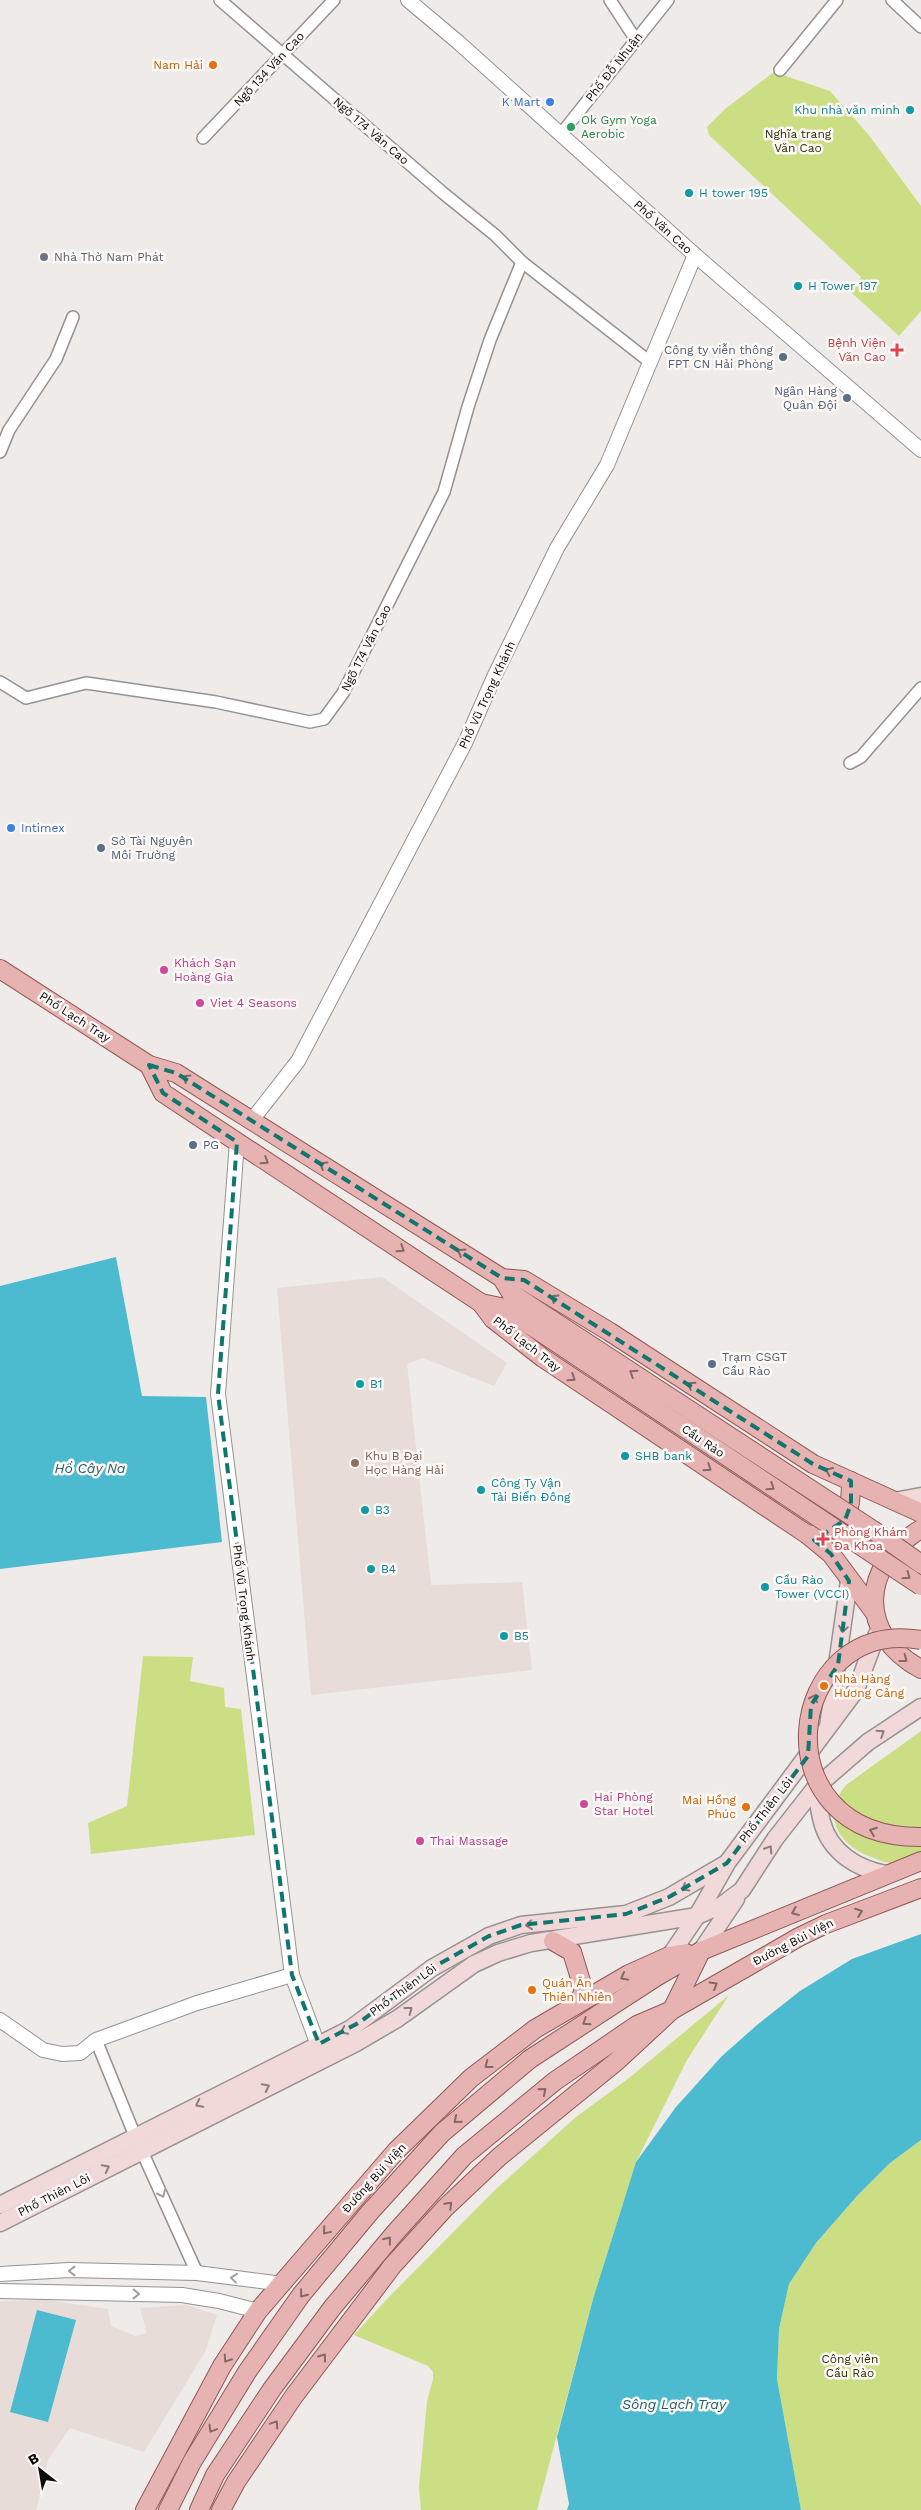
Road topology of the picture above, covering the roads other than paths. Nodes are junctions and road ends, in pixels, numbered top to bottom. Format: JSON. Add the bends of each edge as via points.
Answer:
{"nodes":[{"id":1,"x":220,"y":0,"type":"edge"},
{"id":2,"x":334,"y":0,"type":"edge"},
{"id":3,"x":408,"y":0,"type":"edge"},
{"id":4,"x":610,"y":0,"type":"edge"},
{"id":5,"x":668,"y":0,"type":"edge"},
{"id":6,"x":837,"y":0,"type":"edge"},
{"id":7,"x":892,"y":0,"type":"edge"},
{"id":8,"x":921,"y":27,"type":"edge"},
{"id":9,"x":636,"y":40,"type":"junction"},
{"id":10,"x":282,"y":54,"type":"junction"},
{"id":11,"x":780,"y":70,"type":"dead end"},
{"id":12,"x":561,"y":134,"type":"junction"},
{"id":13,"x":203,"y":138,"type":"dead end"},
{"id":14,"x":695,"y":255,"type":"junction"},
{"id":15,"x":522,"y":262,"type":"junction"},
{"id":16,"x":73,"y":317,"type":"dead end"},
{"id":17,"x":650,"y":362,"type":"junction"},
{"id":18,"x":921,"y":450,"type":"edge"},
{"id":19,"x":0,"y":452,"type":"edge"},
{"id":20,"x":0,"y":682,"type":"edge"},
{"id":21,"x":921,"y":688,"type":"edge"},
{"id":22,"x":850,"y":763,"type":"dead end"},
{"id":23,"x":0,"y":970,"type":"edge"},
{"id":24,"x":149,"y":1065,"type":"junction"},
{"id":25,"x":252,"y":1120,"type":"junction"},
{"id":26,"x":237,"y":1142,"type":"junction"},
{"id":27,"x":502,"y":1278,"type":"junction"},
{"id":28,"x":481,"y":1304,"type":"junction"},
{"id":29,"x":547,"y":1326,"type":"junction"},
{"id":30,"x":851,"y":1481,"type":"junction"},
{"id":31,"x":921,"y":1496,"type":"edge"},
{"id":32,"x":894,"y":1501,"type":"junction"},
{"id":33,"x":921,"y":1513,"type":"edge"},
{"id":34,"x":921,"y":1529,"type":"edge"},
{"id":35,"x":808,"y":1535,"type":"junction"},
{"id":36,"x":921,"y":1564,"type":"edge"},
{"id":37,"x":849,"y":1581,"type":"junction"},
{"id":38,"x":921,"y":1586,"type":"edge"},
{"id":39,"x":877,"y":1620,"type":"junction"},
{"id":40,"x":921,"y":1640,"type":"edge"},
{"id":41,"x":921,"y":1670,"type":"edge"},
{"id":42,"x":921,"y":1708,"type":"edge"},
{"id":43,"x":827,"y":1732,"type":"junction"},
{"id":44,"x":815,"y":1788,"type":"junction"},
{"id":45,"x":921,"y":1837,"type":"edge"},
{"id":46,"x":921,"y":1861,"type":"edge"},
{"id":47,"x":727,"y":1863,"type":"junction"},
{"id":48,"x":886,"y":1874,"type":"junction"},
{"id":49,"x":921,"y":1888,"type":"edge"},
{"id":50,"x":742,"y":1890,"type":"junction"},
{"id":51,"x":697,"y":1916,"type":"junction"},
{"id":52,"x":553,"y":1941,"type":"junction"},
{"id":53,"x":702,"y":1951,"type":"junction"},
{"id":54,"x":669,"y":1956,"type":"junction"},
{"id":55,"x":292,"y":1975,"type":"junction"},
{"id":56,"x":656,"y":1977,"type":"junction"},
{"id":57,"x":578,"y":2003,"type":"junction"},
{"id":58,"x":672,"y":2010,"type":"junction"},
{"id":59,"x":0,"y":2020,"type":"edge"},
{"id":60,"x":96,"y":2040,"type":"junction"},
{"id":61,"x":321,"y":2051,"type":"junction"},
{"id":62,"x":139,"y":2143,"type":"junction"},
{"id":63,"x":0,"y":2205,"type":"edge"},
{"id":64,"x":0,"y":2222,"type":"edge"},
{"id":65,"x":197,"y":2273,"type":"junction"},
{"id":66,"x":0,"y":2274,"type":"edge"},
{"id":67,"x":283,"y":2284,"type":"junction"},
{"id":68,"x":0,"y":2291,"type":"edge"},
{"id":69,"x":258,"y":2311,"type":"junction"},
{"id":70,"x":272,"y":2389,"type":"junction"},
{"id":71,"x":294,"y":2396,"type":"junction"},
{"id":72,"x":145,"y":2510,"type":"edge"},
{"id":73,"x":168,"y":2510,"type":"edge"},
{"id":74,"x":199,"y":2510,"type":"edge"},
{"id":75,"x":221,"y":2510,"type":"edge"}],
"edges":[{"from":1,"to":10,"type":"street","name":"Ngõ 174 Văn Cao"},
{"from":2,"to":10,"type":"street","name":"Ngõ 134 Văn Cao"},
{"from":3,"to":12,"type":"street","name":"Phố Văn Cao"},
{"from":4,"to":9,"type":"street"},
{"from":5,"to":9,"type":"street","name":"Phố Đỗ Nhuận"},
{"from":6,"to":11,"type":"street"},
{"from":7,"to":8,"type":"street"},
{"from":9,"to":12,"type":"street","name":"Phố Đỗ Nhuận"},
{"from":10,"to":13,"type":"street","name":"Ngõ 134 Văn Cao"},
{"from":10,"to":15,"type":"street","name":"Ngõ 174 Văn Cao","via":[[495,235]]},
{"from":12,"to":14,"type":"street","name":"Phố Văn Cao"},
{"from":14,"to":17,"type":"street","name":"Phố Vũ Trọng Khánh"},
{"from":14,"to":18,"type":"street","name":"Phố Văn Cao"},
{"from":15,"to":17,"type":"street","name":"Ngõ 174 Văn Cao"},
{"from":15,"to":20,"type":"street","name":"Ngõ 174 Văn Cao","via":[[490,340],[444,492],[343,693],[324,719],[310,722],[216,702],[86,683],[26,698]]},
{"from":16,"to":19,"type":"street","via":[[56,359],[9,430]]},
{"from":17,"to":25,"type":"street","name":"Phố Vũ Trọng Khánh","via":[[607,465],[557,548],[461,752],[298,1061]]},
{"from":21,"to":22,"type":"street","via":[[861,757]]},
{"from":23,"to":24,"type":"main road","name":"Phố Lạch Tray"},
{"from":25,"to":24,"type":"main road","name":"Phố Lạch Tray","one_way":true,"via":[[176,1072]]},
{"from":24,"to":26,"type":"main road","name":"Phố Lạch Tray","via":[[163,1093]]},
{"from":27,"to":25,"type":"main road","name":"Phố Lạch Tray","one_way":true},
{"from":26,"to":28,"type":"main road","name":"Phố Lạch Tray","one_way":true},
{"from":26,"to":55,"type":"street","name":"Phố Vũ Trọng Khánh","via":[[218,1394]]},
{"from":27,"to":29,"type":"main road","name":"Cầu Rào","via":[[511,1293]]},
{"from":30,"to":27,"type":"main road","name":"Phố Lạch Tray","one_way":true,"via":[[813,1464],[524,1280]]},
{"from":28,"to":29,"type":"main road","name":"Cầu Rào","via":[[505,1308]]},
{"from":28,"to":35,"type":"main road","name":"Phố Lạch Tray","one_way":true,"via":[[493,1320],[543,1358]]},
{"from":36,"to":29,"type":"main road","name":"Cầu Rào","one_way":true,"bridge":true,"via":[[873,1530]]},
{"from":29,"to":38,"type":"main road","name":"Cầu Rào","one_way":true,"bridge":true},
{"from":30,"to":32,"type":"main road","name":"Phố Lạch Tray"},
{"from":30,"to":35,"type":"main road","via":[[851,1504],[845,1520],[826,1533]]},
{"from":31,"to":32,"type":"main road"},
{"from":32,"to":33,"type":"main road","name":"Phố Lạch Tray"},
{"from":34,"to":39,"type":"main road","via":[[903,1540],[887,1557],[877,1577],[874,1600]]},
{"from":35,"to":37,"type":"main road","name":"Phố Lạch Tray","via":[[831,1554]]},
{"from":37,"to":39,"type":"main road","name":"Phố Lạch Tray"},
{"from":37,"to":43,"type":"main road","one_way":true},
{"from":39,"to":41,"type":"main road","name":"Phố Lạch Tray","one_way":true,"via":[[888,1644]]},
{"from":39,"to":43,"type":"main road","name":"Phố Thiên Lôi","via":[[856,1690]]},
{"from":45,"to":40,"type":"main road","one_way":true,"bridge":true,"via":[[882,1834],[842,1813],[823,1792],[807,1752],[807,1721],[811,1705],[836,1667],[848,1656],[878,1642],[910,1638]]},
{"from":44,"to":42,"type":"main road","name":"Phố Thiên Lôi","one_way":true,"via":[[868,1742]]},
{"from":43,"to":47,"type":"main road","name":"Phố Thiên Lôi"},
{"from":44,"to":48,"type":"main road","via":[[822,1823],[840,1853],[867,1871]]},
{"from":50,"to":44,"type":"main road","name":"Phố Thiên Lôi","one_way":true,"via":[[776,1838]]},
{"from":46,"to":48,"type":"main road","name":"Đường Bùi Viện"},
{"from":47,"to":51,"type":"main road"},
{"from":47,"to":61,"type":"main road","name":"Phố Thiên Lôi","one_way":true,"via":[[669,1897],[626,1914],[521,1925],[489,1936],[432,1968]]},
{"from":48,"to":53,"type":"main road","name":"Đường Bùi Viện","one_way":true},
{"from":58,"to":49,"type":"main road","name":"Đường Bùi Viện","one_way":true,"via":[[799,1937]]},
{"from":50,"to":51,"type":"main road","name":"Phố Thiên Lôi","via":[[722,1905]]},
{"from":50,"to":53,"type":"main road"},
{"from":51,"to":52,"type":"main road","name":"Phố Thiên Lôi"},
{"from":51,"to":54,"type":"main road"},
{"from":52,"to":57,"type":"main road","via":[[572,1952],[578,1966],[584,1991]]},
{"from":61,"to":52,"type":"main road","name":"Phố Thiên Lôi","one_way":true,"via":[[356,2043],[397,2019],[474,1964],[531,1943]]},
{"from":53,"to":54,"type":"main road","name":"Đường Bùi Viện"},
{"from":53,"to":56,"type":"main road","name":"Đường Bùi Viện"},
{"from":53,"to":58,"type":"main road"},
{"from":54,"to":56,"type":"main road"},
{"from":54,"to":57,"type":"main road","name":"Đường Bùi Viện","one_way":true},
{"from":55,"to":60,"type":"street","via":[[197,2003]]},
{"from":55,"to":61,"type":"street","name":"Phố Vũ Trọng Khánh"},
{"from":56,"to":73,"type":"main road","name":"Đường Bùi Viện","one_way":true,"via":[[530,2059],[442,2132],[301,2295],[247,2372],[192,2462]]},
{"from":57,"to":67,"type":"main road","name":"Đường Bùi Viện","one_way":true,"via":[[535,2029],[471,2078],[396,2151]]},
{"from":70,"to":58,"type":"main road","name":"Đường Bùi Viện","one_way":true,"via":[[332,2308],[464,2156],[555,2081],[637,2026]]},
{"from":71,"to":58,"type":"main road","name":"Đường Bùi Viện","one_way":true,"via":[[393,2265],[446,2208],[498,2157],[617,2061]]},
{"from":59,"to":60,"type":"street","via":[[44,2050],[62,2054],[80,2053]]},
{"from":60,"to":62,"type":"street"},
{"from":61,"to":62,"type":"main road","name":"Phố Thiên Lôi"},
{"from":62,"to":63,"type":"main road","name":"Phố Thiên Lôi"},
{"from":64,"to":62,"type":"main road","name":"Phố Thiên Lôi","one_way":true},
{"from":62,"to":65,"type":"street","one_way":true},
{"from":65,"to":66,"type":"street","one_way":true,"via":[[69,2270]]},
{"from":67,"to":65,"type":"street","one_way":true},
{"from":67,"to":69,"type":"main road","name":"Đường Bùi Viện"},
{"from":68,"to":69,"type":"street","one_way":true,"via":[[182,2295]]},
{"from":69,"to":72,"type":"main road","name":"Đường Bùi Viện","one_way":true,"via":[[222,2366]]},
{"from":70,"to":71,"type":"main road"},
{"from":70,"to":74,"type":"main road","name":"Đường Bùi Viện","via":[[214,2475]]},
{"from":75,"to":71,"type":"main road","name":"Đường Bùi Viện","one_way":true}]}
